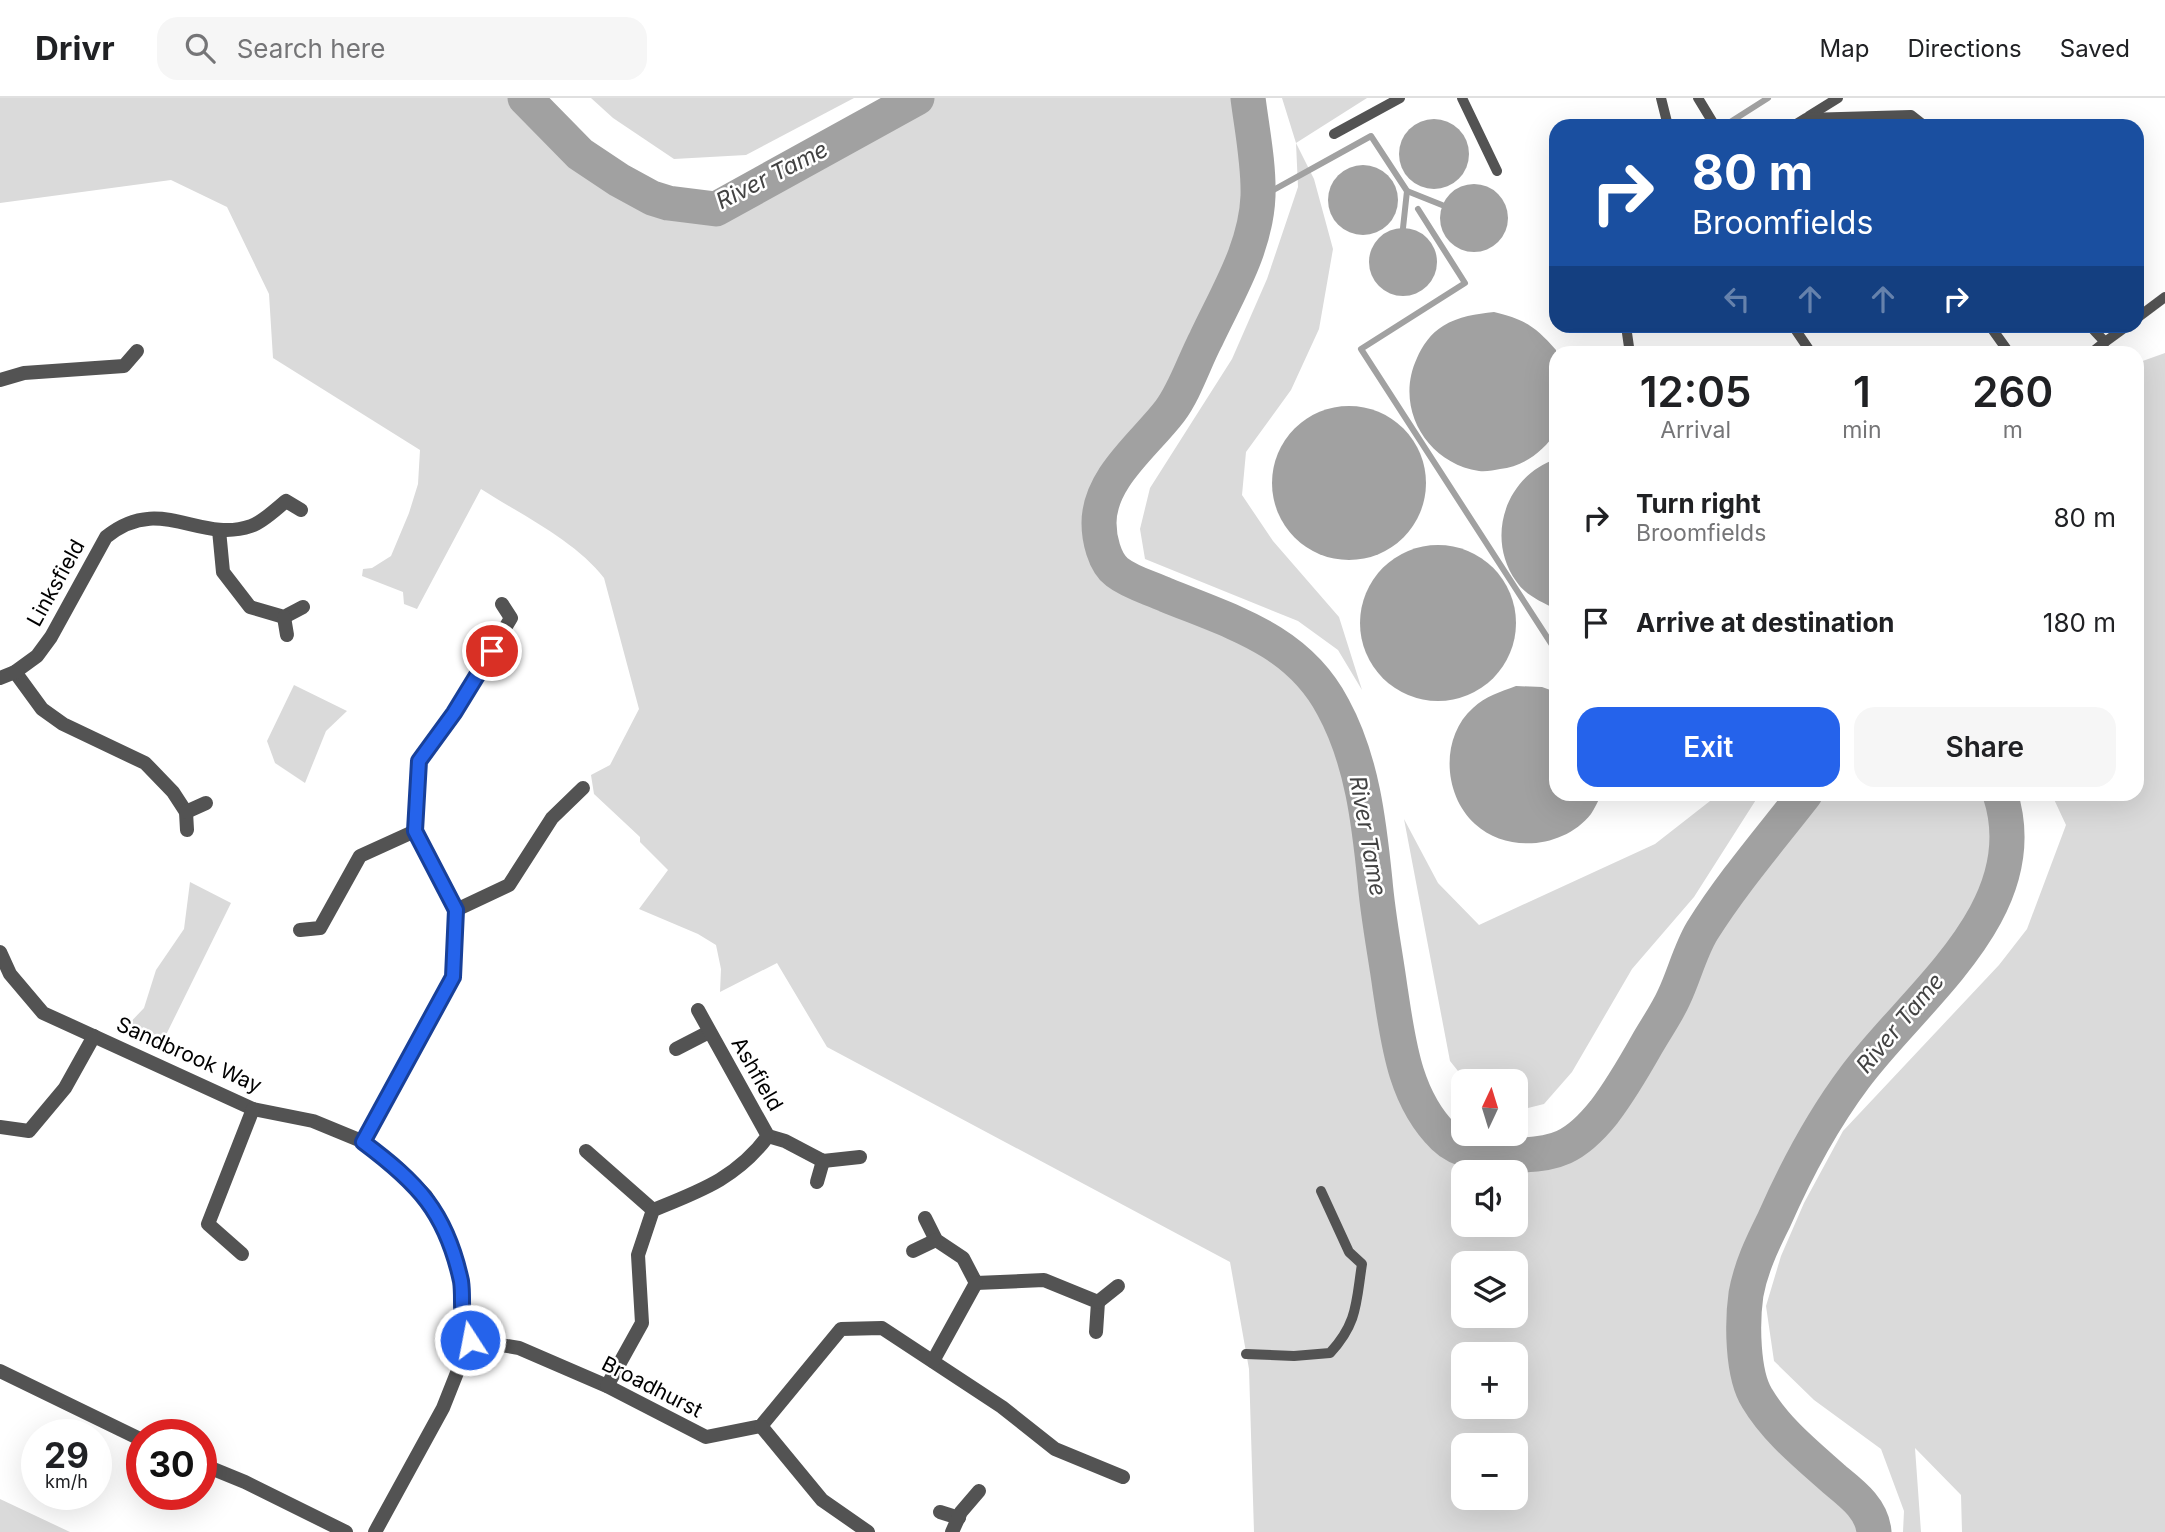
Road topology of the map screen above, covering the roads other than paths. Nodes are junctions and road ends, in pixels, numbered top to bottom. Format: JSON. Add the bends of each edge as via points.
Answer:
{"nodes":[{"id":1,"x":1400,"y":98,"type":"edge"},
{"id":2,"x":1462,"y":98,"type":"edge"},
{"id":3,"x":1661,"y":98,"type":"edge"},
{"id":4,"x":1698,"y":98,"type":"edge"},
{"id":5,"x":1838,"y":98,"type":"edge"},
{"id":6,"x":1806,"y":118,"type":"joint"},
{"id":7,"x":1666,"y":119,"type":"edge"},
{"id":8,"x":1710,"y":119,"type":"edge"},
{"id":9,"x":1813,"y":119,"type":"edge"},
{"id":10,"x":1868,"y":119,"type":"edge"},
{"id":11,"x":1916,"y":119,"type":"edge"},
{"id":12,"x":1334,"y":134,"type":"dead end"},
{"id":13,"x":1497,"y":171,"type":"dead end"},
{"id":14,"x":2165,"y":297,"type":"edge"},
{"id":15,"x":2144,"y":313,"type":"edge"},
{"id":16,"x":2097,"y":333,"type":"edge"},
{"id":17,"x":2117,"y":333,"type":"edge"},
{"id":18,"x":2105,"y":342,"type":"junction"},
{"id":19,"x":2100,"y":346,"type":"edge"},
{"id":20,"x":137,"y":351,"type":"dead end"},
{"id":21,"x":0,"y":380,"type":"edge"},
{"id":22,"x":301,"y":510,"type":"dead end"},
{"id":23,"x":219,"y":530,"type":"junction"},
{"id":24,"x":502,"y":604,"type":"dead end"},
{"id":25,"x":303,"y":607,"type":"dead end"},
{"id":26,"x":284,"y":617,"type":"junction"},
{"id":27,"x":287,"y":635,"type":"dead end"},
{"id":28,"x":15,"y":672,"type":"junction"},
{"id":29,"x":0,"y":678,"type":"edge"},
{"id":30,"x":583,"y":788,"type":"dead end"},
{"id":31,"x":206,"y":803,"type":"dead end"},
{"id":32,"x":186,"y":812,"type":"junction"},
{"id":33,"x":187,"y":830,"type":"dead end"},
{"id":34,"x":415,"y":831,"type":"junction"},
{"id":35,"x":456,"y":910,"type":"junction"},
{"id":36,"x":300,"y":930,"type":"dead end"},
{"id":37,"x":1,"y":956,"type":"edge"},
{"id":38,"x":698,"y":1010,"type":"dead end"},
{"id":39,"x":709,"y":1032,"type":"junction"},
{"id":40,"x":94,"y":1036,"type":"junction"},
{"id":41,"x":676,"y":1049,"type":"dead end"},
{"id":42,"x":253,"y":1109,"type":"junction"},
{"id":43,"x":0,"y":1127,"type":"edge"},
{"id":44,"x":768,"y":1136,"type":"junction"},
{"id":45,"x":363,"y":1142,"type":"junction"},
{"id":46,"x":586,"y":1151,"type":"dead end"},
{"id":47,"x":860,"y":1157,"type":"dead end"},
{"id":48,"x":823,"y":1161,"type":"junction"},
{"id":49,"x":817,"y":1182,"type":"dead end"},
{"id":50,"x":1321,"y":1191,"type":"dead end"},
{"id":51,"x":653,"y":1210,"type":"junction"},
{"id":52,"x":925,"y":1218,"type":"dead end"},
{"id":53,"x":936,"y":1240,"type":"junction"},
{"id":54,"x":913,"y":1251,"type":"dead end"},
{"id":55,"x":242,"y":1254,"type":"dead end"},
{"id":56,"x":976,"y":1283,"type":"junction"},
{"id":57,"x":1118,"y":1286,"type":"dead end"},
{"id":58,"x":1098,"y":1302,"type":"junction"},
{"id":59,"x":1096,"y":1332,"type":"dead end"},
{"id":60,"x":470,"y":1340,"type":"junction"},
{"id":61,"x":1246,"y":1354,"type":"dead end"},
{"id":62,"x":933,"y":1361,"type":"junction"},
{"id":63,"x":0,"y":1371,"type":"edge"},
{"id":64,"x":607,"y":1386,"type":"junction"},
{"id":65,"x":761,"y":1426,"type":"junction"},
{"id":66,"x":126,"y":1432,"type":"edge"},
{"id":67,"x":217,"y":1471,"type":"edge"},
{"id":68,"x":1123,"y":1477,"type":"dead end"},
{"id":69,"x":979,"y":1491,"type":"dead end"},
{"id":70,"x":940,"y":1512,"type":"dead end"},
{"id":71,"x":958,"y":1518,"type":"junction"},
{"id":72,"x":346,"y":1532,"type":"edge"},
{"id":73,"x":375,"y":1532,"type":"edge"},
{"id":74,"x":868,"y":1532,"type":"edge"},
{"id":75,"x":953,"y":1532,"type":"edge"}],
"edges":[{"from":1,"to":12,"type":"lane"},
{"from":2,"to":13,"type":"lane"},
{"from":3,"to":7,"type":"lane"},
{"from":4,"to":8,"type":"lane"},
{"from":5,"to":6,"type":"lane"},
{"from":6,"to":9,"type":"lane"},
{"from":10,"to":11,"type":"lane","via":[[1911,115]]},
{"from":14,"to":15,"type":"lane"},
{"from":16,"to":18,"type":"lane"},
{"from":17,"to":18,"type":"lane"},
{"from":18,"to":19,"type":"lane"},
{"from":20,"to":21,"type":"street","via":[[124,366],[24,373]]},
{"from":22,"to":23,"type":"street","name":"Linksfield","via":[[283,496],[252,526]]},
{"from":23,"to":26,"type":"street","via":[[223,572],[250,607]]},
{"from":23,"to":28,"type":"street","name":"Linksfield","via":[[153,519],[131,520],[118,527],[106,537],[51,637],[37,656]]},
{"from":24,"to":34,"type":"street","via":[[511,618],[419,761]]},
{"from":25,"to":26,"type":"street"},
{"from":26,"to":27,"type":"street"},
{"from":28,"to":29,"type":"street","name":"Linksfield"},
{"from":28,"to":32,"type":"street","via":[[42,709],[62,724],[145,763]]},
{"from":30,"to":35,"type":"street","via":[[552,818],[509,886]]},
{"from":31,"to":32,"type":"street"},
{"from":32,"to":33,"type":"street"},
{"from":34,"to":35,"type":"street"},
{"from":34,"to":36,"type":"street","via":[[360,856],[320,928]]},
{"from":35,"to":45,"type":"street","via":[[453,977]]},
{"from":37,"to":40,"type":"street","name":"Sandbrook Way","via":[[43,1013]]},
{"from":38,"to":39,"type":"street","name":"Ashfield"},
{"from":39,"to":41,"type":"street","name":"Ashfield"},
{"from":39,"to":44,"type":"street","name":"Ashfield"},
{"from":40,"to":42,"type":"street","name":"Sandbrook Way"},
{"from":40,"to":43,"type":"street","via":[[65,1088],[29,1131]]},
{"from":42,"to":45,"type":"street","name":"Sandbrook Way","via":[[313,1121]]},
{"from":42,"to":55,"type":"street","via":[[208,1224]]},
{"from":44,"to":48,"type":"street","name":"Ashfield"},
{"from":44,"to":51,"type":"street","name":"Ashfield","via":[[749,1160],[714,1185]]},
{"from":45,"to":60,"type":"street","name":"Sandbrook Way","via":[[426,1196],[442,1224],[460,1279]]},
{"from":46,"to":51,"type":"street"},
{"from":47,"to":48,"type":"street"},
{"from":48,"to":49,"type":"street"},
{"from":50,"to":61,"type":"lane","via":[[1349,1252],[1362,1264],[1354,1314],[1345,1337],[1331,1353]]},
{"from":51,"to":64,"type":"street","via":[[638,1255],[642,1324]]},
{"from":52,"to":53,"type":"street"},
{"from":53,"to":54,"type":"street"},
{"from":53,"to":56,"type":"street","via":[[963,1258]]},
{"from":56,"to":58,"type":"street","via":[[1044,1280]]},
{"from":56,"to":62,"type":"street"},
{"from":57,"to":58,"type":"street"},
{"from":58,"to":59,"type":"street"},
{"from":60,"to":64,"type":"street","name":"Broadhurst","via":[[519,1348]]},
{"from":60,"to":73,"type":"street","via":[[443,1408]]},
{"from":62,"to":65,"type":"street","via":[[881,1328],[841,1329]]},
{"from":62,"to":68,"type":"street","via":[[1055,1449]]},
{"from":63,"to":66,"type":"street"},
{"from":64,"to":65,"type":"street","name":"Broadhurst","via":[[706,1437]]},
{"from":65,"to":74,"type":"street","via":[[822,1500]]},
{"from":67,"to":72,"type":"street"},
{"from":69,"to":71,"type":"street"},
{"from":70,"to":71,"type":"street"},
{"from":71,"to":75,"type":"street"}]}
